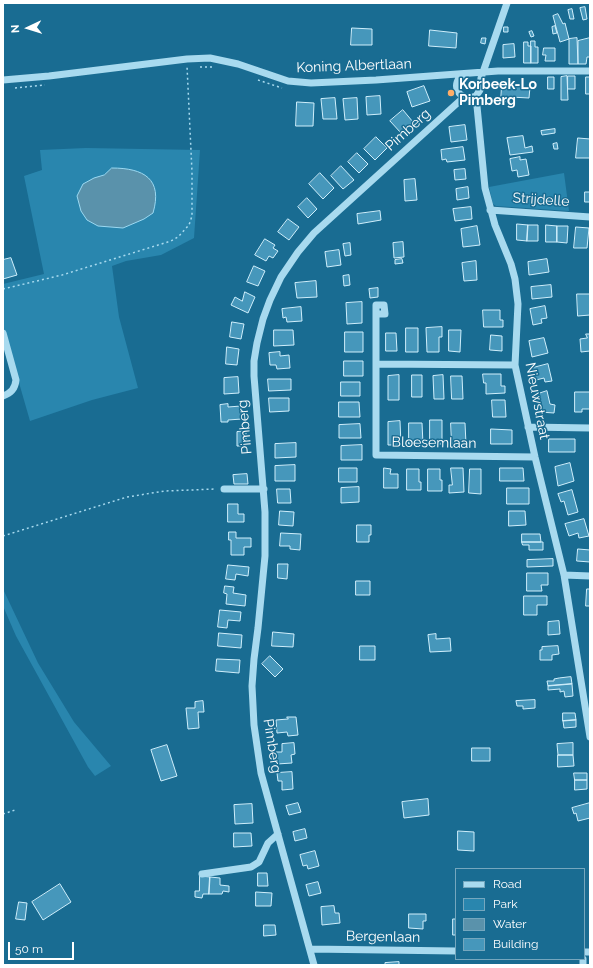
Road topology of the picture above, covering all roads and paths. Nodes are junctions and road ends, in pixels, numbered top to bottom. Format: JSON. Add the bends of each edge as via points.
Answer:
{"nodes":[{"id":1,"x":507,"y":3,"type":"edge"},
{"id":2,"x":187,"y":67,"type":"dead end"},
{"id":3,"x":200,"y":67,"type":"dead end"},
{"id":4,"x":213,"y":67,"type":"dead end"},
{"id":5,"x":484,"y":72,"type":"junction"},
{"id":6,"x":590,"y":72,"type":"edge"},
{"id":7,"x":467,"y":74,"type":"junction"},
{"id":8,"x":3,"y":80,"type":"edge"},
{"id":9,"x":258,"y":80,"type":"dead end"},
{"id":10,"x":49,"y":85,"type":"dead end"},
{"id":11,"x":10,"y":88,"type":"dead end"},
{"id":12,"x":287,"y":88,"type":"dead end"},
{"id":13,"x":476,"y":96,"type":"junction"},
{"id":14,"x":464,"y":97,"type":"junction"},
{"id":15,"x":490,"y":210,"type":"junction"},
{"id":16,"x":590,"y":216,"type":"edge"},
{"id":17,"x":3,"y":289,"type":"edge"},
{"id":18,"x":376,"y":314,"type":"dead end"},
{"id":19,"x":3,"y":333,"type":"edge"},
{"id":20,"x":376,"y":364,"type":"junction"},
{"id":21,"x":515,"y":365,"type":"junction"},
{"id":22,"x":3,"y":396,"type":"edge"},
{"id":23,"x":528,"y":427,"type":"junction"},
{"id":24,"x":590,"y":428,"type":"edge"},
{"id":25,"x":535,"y":457,"type":"junction"},
{"id":26,"x":264,"y":488,"type":"junction"},
{"id":27,"x":224,"y":489,"type":"joint"},
{"id":28,"x":3,"y":536,"type":"edge"},
{"id":29,"x":564,"y":575,"type":"junction"},
{"id":30,"x":590,"y":576,"type":"edge"},
{"id":31,"x":590,"y":737,"type":"edge"},
{"id":32,"x":15,"y":810,"type":"dead end"},
{"id":33,"x":3,"y":814,"type":"edge"},
{"id":34,"x":278,"y":834,"type":"junction"},
{"id":35,"x":202,"y":874,"type":"dead end"},
{"id":36,"x":310,"y":949,"type":"junction"},
{"id":37,"x":455,"y":951,"type":"edge"},
{"id":38,"x":314,"y":965,"type":"edge"}],
"edges":[{"from":1,"to":5,"type":"street","name":"Nieuwstraat"},
{"from":2,"to":17,"type":"path","via":[[192,216],[186,228],[171,241],[62,275]]},
{"from":3,"to":4,"type":"path"},
{"from":5,"to":6,"type":"street","name":"Koning Albertlaan"},
{"from":5,"to":7,"type":"street","name":"Koning Albertlaan"},
{"from":5,"to":13,"type":"street","name":"Nieuwstraat"},
{"from":7,"to":8,"type":"street","name":"Koning Albertlaan","via":[[297,82],[210,58]]},
{"from":7,"to":14,"type":"street","via":[[459,78],[456,87]]},
{"from":9,"to":12,"type":"path","name":"Koning Albertlaan"},
{"from":10,"to":11,"type":"path"},
{"from":13,"to":14,"type":"street"},
{"from":13,"to":15,"type":"street","name":"Nieuwstraat","via":[[484,184]]},
{"from":14,"to":26,"type":"street","name":"Pimberg","via":[[314,233],[281,277],[263,319],[254,361]]},
{"from":15,"to":16,"type":"street","name":"Strijdelle"},
{"from":15,"to":21,"type":"street","name":"Nieuwstraat","via":[[515,279],[518,304]]},
{"from":18,"to":20,"type":"street","name":"Bloesemlaan","via":[[385,314],[384,305],[376,305]]},
{"from":19,"to":22,"type":"street","via":[[16,380],[13,391]]},
{"from":20,"to":21,"type":"street"},
{"from":20,"to":25,"type":"street","name":"Bloesemlaan","via":[[376,455]]},
{"from":21,"to":23,"type":"street","name":"Nieuwstraat"},
{"from":23,"to":24,"type":"street"},
{"from":23,"to":25,"type":"street","name":"Nieuwstraat"},
{"from":25,"to":29,"type":"street","name":"Nieuwstraat"},
{"from":26,"to":27,"type":"street"},
{"from":26,"to":34,"type":"street","name":"Pimberg","via":[[265,556],[252,699],[257,750]]},
{"from":27,"to":28,"type":"path","via":[[165,490],[127,497]]},
{"from":29,"to":30,"type":"street"},
{"from":29,"to":31,"type":"street","name":"Nieuwstraat"},
{"from":32,"to":33,"type":"path"},
{"from":34,"to":35,"type":"street","via":[[268,843],[259,862],[251,867]]},
{"from":34,"to":36,"type":"street","name":"Pimberg"},
{"from":36,"to":37,"type":"street","name":"Bergenlaan"},
{"from":36,"to":38,"type":"street","name":"Pimberg"}]}
